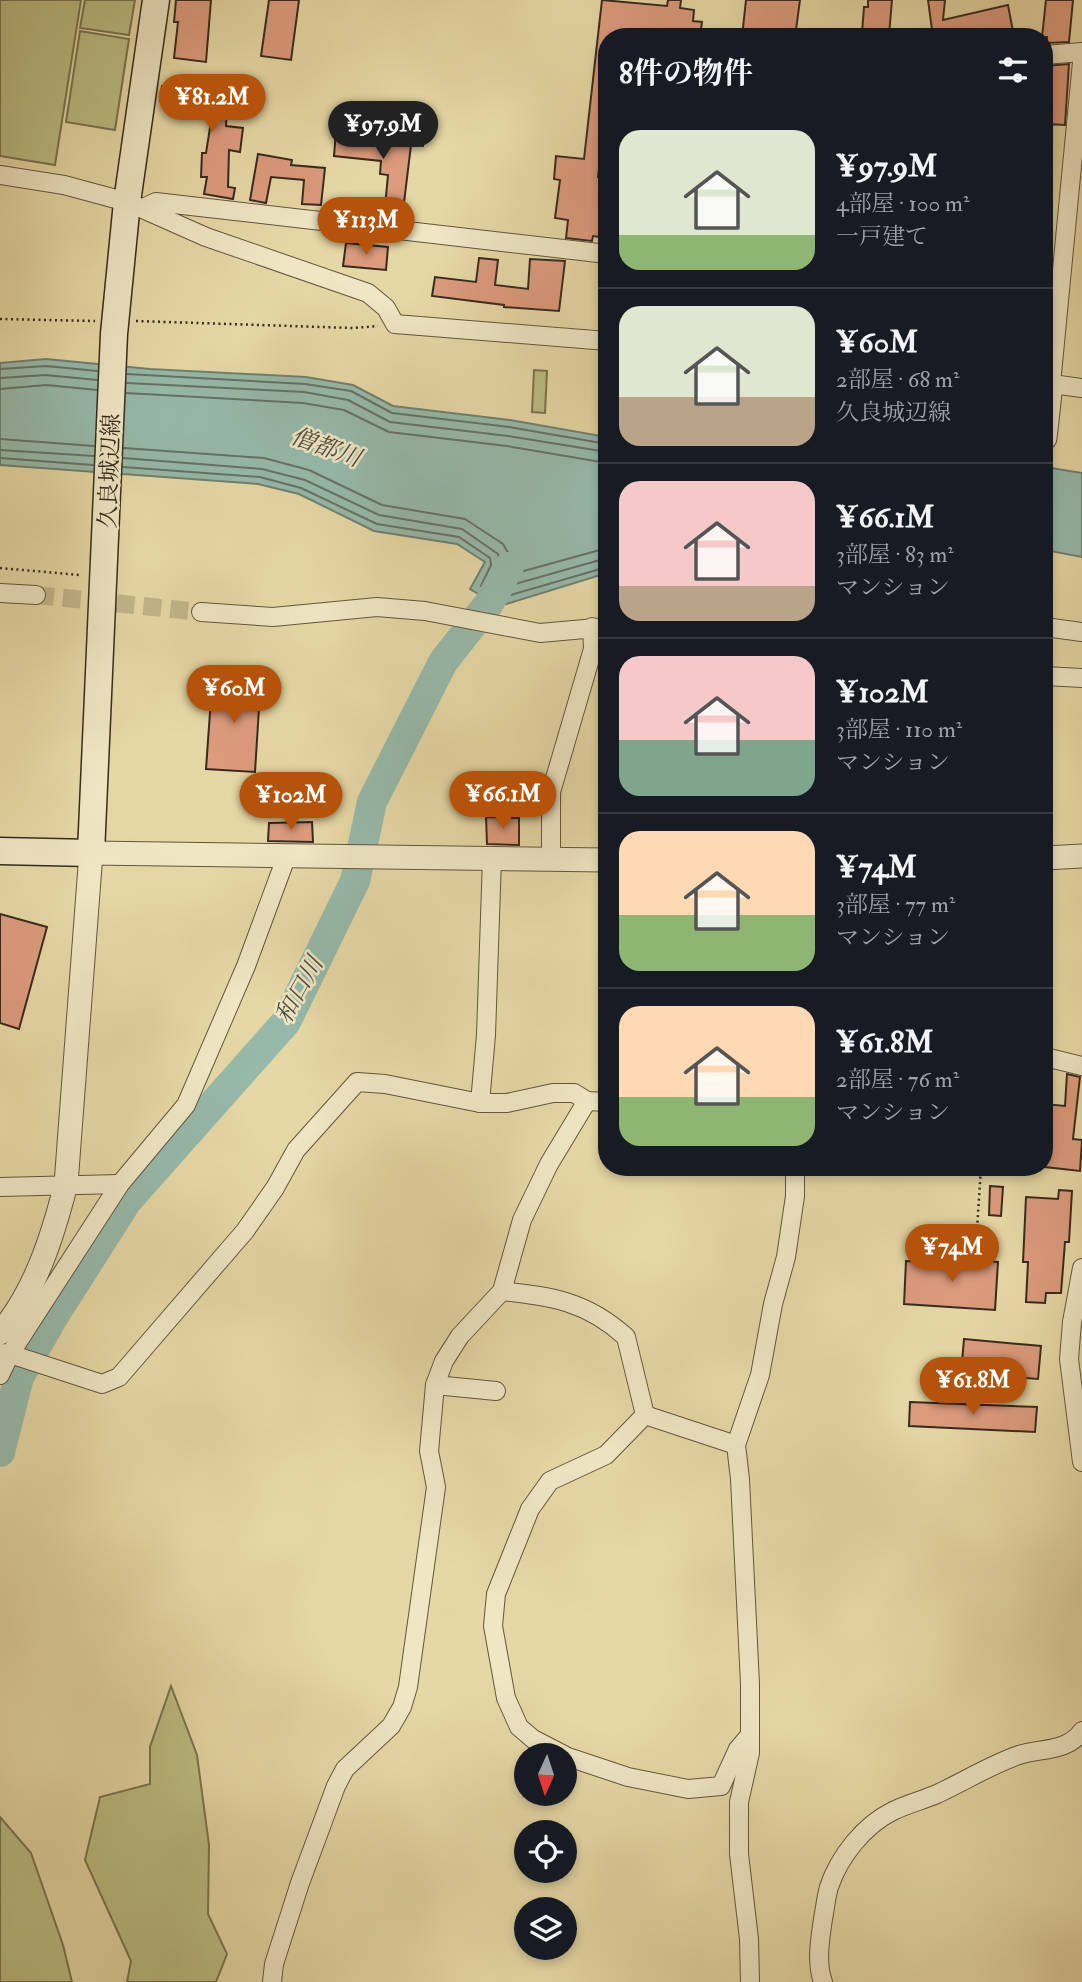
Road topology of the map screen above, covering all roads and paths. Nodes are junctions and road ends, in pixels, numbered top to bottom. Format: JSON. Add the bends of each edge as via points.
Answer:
{"nodes":[{"id":1,"x":156,"y":0,"type":"edge"},
{"id":2,"x":1082,"y":52,"type":"edge"},
{"id":3,"x":1053,"y":54,"type":"edge"},
{"id":4,"x":1082,"y":62,"type":"edge"},
{"id":5,"x":0,"y":175,"type":"edge"},
{"id":6,"x":135,"y":205,"type":"junction"},
{"id":7,"x":598,"y":253,"type":"edge"},
{"id":8,"x":1053,"y":299,"type":"edge"},
{"id":9,"x":0,"y":319,"type":"edge"},
{"id":10,"x":395,"y":324,"type":"junction"},
{"id":11,"x":115,"y":327,"type":"junction"},
{"id":12,"x":598,"y":340,"type":"edge"},
{"id":13,"x":1053,"y":387,"type":"edge"},
{"id":14,"x":1082,"y":388,"type":"edge"},
{"id":15,"x":0,"y":569,"type":"edge"},
{"id":16,"x":104,"y":577,"type":"junction"},
{"id":17,"x":36,"y":595,"type":"tunnel mouth"},
{"id":18,"x":2,"y":598,"type":"edge"},
{"id":19,"x":201,"y":612,"type":"tunnel mouth"},
{"id":20,"x":598,"y":627,"type":"edge"},
{"id":21,"x":1053,"y":628,"type":"edge"},
{"id":22,"x":1082,"y":632,"type":"edge"},
{"id":23,"x":598,"y":633,"type":"edge"},
{"id":24,"x":1053,"y":676,"type":"edge"},
{"id":25,"x":1082,"y":678,"type":"edge"},
{"id":26,"x":0,"y":851,"type":"edge"},
{"id":27,"x":91,"y":853,"type":"junction"},
{"id":28,"x":286,"y":855,"type":"junction"},
{"id":29,"x":1082,"y":856,"type":"edge"},
{"id":30,"x":492,"y":858,"type":"junction"},
{"id":31,"x":1053,"y":858,"type":"edge"},
{"id":32,"x":551,"y":859,"type":"junction"},
{"id":33,"x":598,"y":860,"type":"edge"},
{"id":34,"x":1053,"y":1059,"type":"edge"},
{"id":35,"x":1082,"y":1066,"type":"edge"},
{"id":36,"x":587,"y":1101,"type":"junction"},
{"id":37,"x":598,"y":1102,"type":"edge"},
{"id":38,"x":480,"y":1103,"type":"junction"},
{"id":39,"x":795,"y":1176,"type":"edge"},
{"id":40,"x":980,"y":1176,"type":"edge"},
{"id":41,"x":66,"y":1184,"type":"junction"},
{"id":42,"x":120,"y":1184,"type":"junction"},
{"id":43,"x":0,"y":1188,"type":"edge"},
{"id":44,"x":975,"y":1261,"type":"dead end"},
{"id":45,"x":1082,"y":1268,"type":"edge"},
{"id":46,"x":502,"y":1291,"type":"junction"},
{"id":47,"x":7,"y":1349,"type":"edge"},
{"id":48,"x":0,"y":1376,"type":"edge"},
{"id":49,"x":435,"y":1385,"type":"junction"},
{"id":50,"x":496,"y":1391,"type":"dead end"},
{"id":51,"x":645,"y":1415,"type":"junction"},
{"id":52,"x":736,"y":1446,"type":"junction"},
{"id":53,"x":1082,"y":1462,"type":"edge"},
{"id":54,"x":1082,"y":1731,"type":"edge"},
{"id":55,"x":750,"y":1735,"type":"junction"},
{"id":56,"x":541,"y":1743,"type":"edge"},
{"id":57,"x":578,"y":1760,"type":"edge"},
{"id":58,"x":272,"y":1982,"type":"edge"},
{"id":59,"x":750,"y":1982,"type":"edge"},
{"id":60,"x":822,"y":1982,"type":"edge"}],
"edges":[{"from":1,"to":6,"type":"main road","name":"久良城辺線"},
{"from":2,"to":3,"type":"street"},
{"from":4,"to":8,"type":"street"},
{"from":5,"to":6,"type":"street","via":[[64,185]]},
{"from":6,"to":7,"type":"street","via":[[156,202],[295,216]]},
{"from":6,"to":10,"type":"street","via":[[206,237],[368,293],[386,307]]},
{"from":6,"to":11,"type":"main road","name":"久良城辺線"},
{"from":9,"to":11,"type":"path"},
{"from":10,"to":11,"type":"path","via":[[353,328]]},
{"from":10,"to":12,"type":"street"},
{"from":11,"to":16,"type":"main road","name":"久良城辺線"},
{"from":13,"to":14,"type":"street"},
{"from":15,"to":16,"type":"path"},
{"from":16,"to":27,"type":"main road","name":"久良城辺線"},
{"from":17,"to":18,"type":"street"},
{"from":19,"to":20,"type":"street","via":[[273,618],[377,607],[425,611],[540,633]]},
{"from":21,"to":22,"type":"street"},
{"from":23,"to":32,"type":"street","via":[[551,792]]},
{"from":24,"to":25,"type":"street"},
{"from":26,"to":27,"type":"main road"},
{"from":27,"to":28,"type":"street"},
{"from":27,"to":41,"type":"street"},
{"from":28,"to":30,"type":"street"},
{"from":28,"to":42,"type":"street","via":[[246,966],[186,1105]]},
{"from":29,"to":31,"type":"street"},
{"from":30,"to":32,"type":"street"},
{"from":30,"to":38,"type":"street"},
{"from":32,"to":33,"type":"street"},
{"from":34,"to":35,"type":"street"},
{"from":36,"to":37,"type":"street"},
{"from":36,"to":38,"type":"street","via":[[574,1093],[553,1093],[507,1103]]},
{"from":36,"to":46,"type":"street","via":[[522,1220]]},
{"from":38,"to":47,"type":"street","via":[[357,1082],[296,1150],[245,1231],[119,1377],[102,1384],[41,1366]]},
{"from":39,"to":52,"type":"street","via":[[786,1257],[760,1376]]},
{"from":40,"to":44,"type":"path"},
{"from":41,"to":42,"type":"street"},
{"from":41,"to":43,"type":"street"},
{"from":41,"to":47,"type":"street","via":[[54,1231]]},
{"from":42,"to":47,"type":"street"},
{"from":45,"to":53,"type":"street","via":[[1069,1359]]},
{"from":46,"to":49,"type":"street","via":[[460,1336]]},
{"from":46,"to":51,"type":"street","via":[[558,1298],[626,1337]]},
{"from":47,"to":48,"type":"street"},
{"from":49,"to":50,"type":"street"},
{"from":49,"to":58,"type":"street","via":[[429,1451],[436,1487],[408,1687],[391,1726],[345,1769],[336,1786],[292,1906]]},
{"from":51,"to":52,"type":"street"},
{"from":51,"to":56,"type":"street","via":[[606,1455],[550,1481],[530,1509],[496,1594],[493,1626],[506,1698],[519,1727]]},
{"from":52,"to":55,"type":"street"},
{"from":54,"to":60,"type":"street","via":[[1058,1748],[1023,1754],[986,1768],[890,1812],[867,1829],[842,1859],[829,1888],[820,1937]]},
{"from":55,"to":57,"type":"street","via":[[738,1749],[721,1786],[688,1789],[628,1777]]},
{"from":55,"to":59,"type":"street","via":[[739,1802],[739,1841]]}]}
